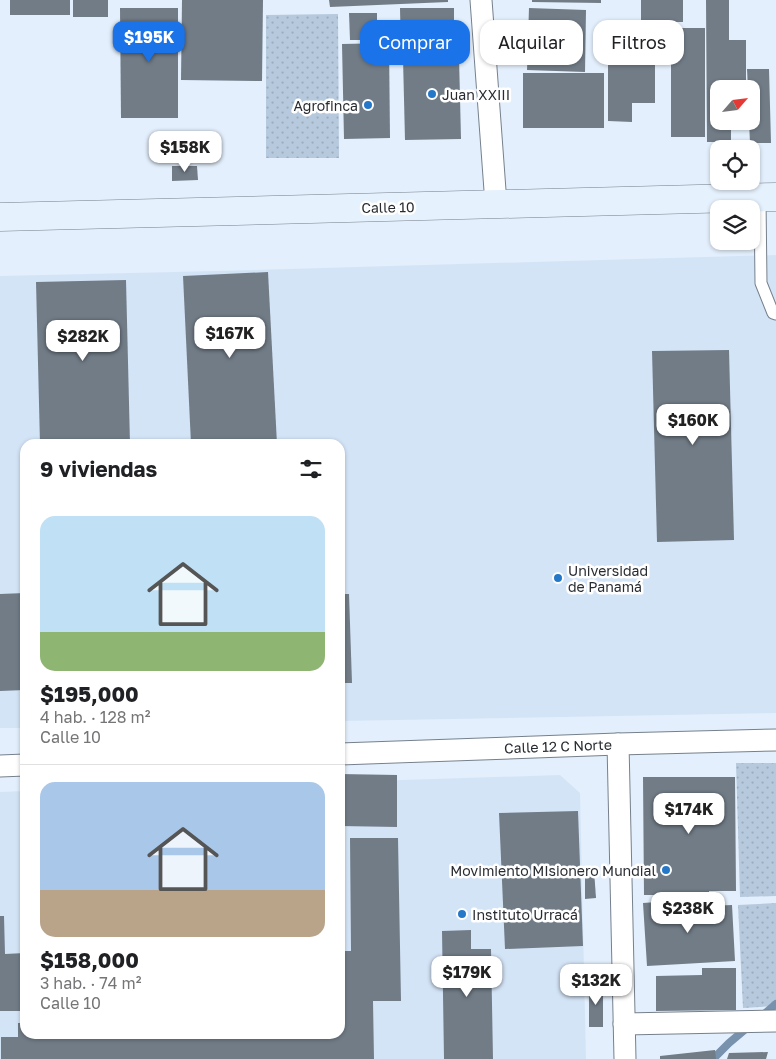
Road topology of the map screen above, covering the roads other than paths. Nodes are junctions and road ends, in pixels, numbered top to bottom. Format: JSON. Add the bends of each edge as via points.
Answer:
{"nodes":[{"id":1,"x":480,"y":0,"type":"edge"},
{"id":2,"x":768,"y":198,"type":"edge"},
{"id":3,"x":496,"y":204,"type":"junction"},
{"id":4,"x":0,"y":217,"type":"edge"},
{"id":5,"x":776,"y":314,"type":"edge"},
{"id":6,"x":776,"y":740,"type":"edge"},
{"id":7,"x":618,"y":744,"type":"junction"},
{"id":8,"x":345,"y":754,"type":"edge"},
{"id":9,"x":20,"y":765,"type":"edge"},
{"id":10,"x":0,"y":766,"type":"edge"},
{"id":11,"x":776,"y":1021,"type":"edge"},
{"id":12,"x":624,"y":1024,"type":"junction"},
{"id":13,"x":625,"y":1059,"type":"edge"}],
"edges":[{"from":1,"to":3,"type":"street"},
{"from":2,"to":3,"type":"main road","name":"Calle 10"},
{"from":2,"to":5,"type":"lane","via":[[761,283]]},
{"from":3,"to":4,"type":"main road","name":"Calle 10"},
{"from":6,"to":7,"type":"street","name":"Calle 12 C Norte"},
{"from":7,"to":8,"type":"street","name":"Calle 12 C Norte"},
{"from":7,"to":12,"type":"street"},
{"from":9,"to":10,"type":"street"},
{"from":11,"to":12,"type":"street"},
{"from":12,"to":13,"type":"street"}]}
